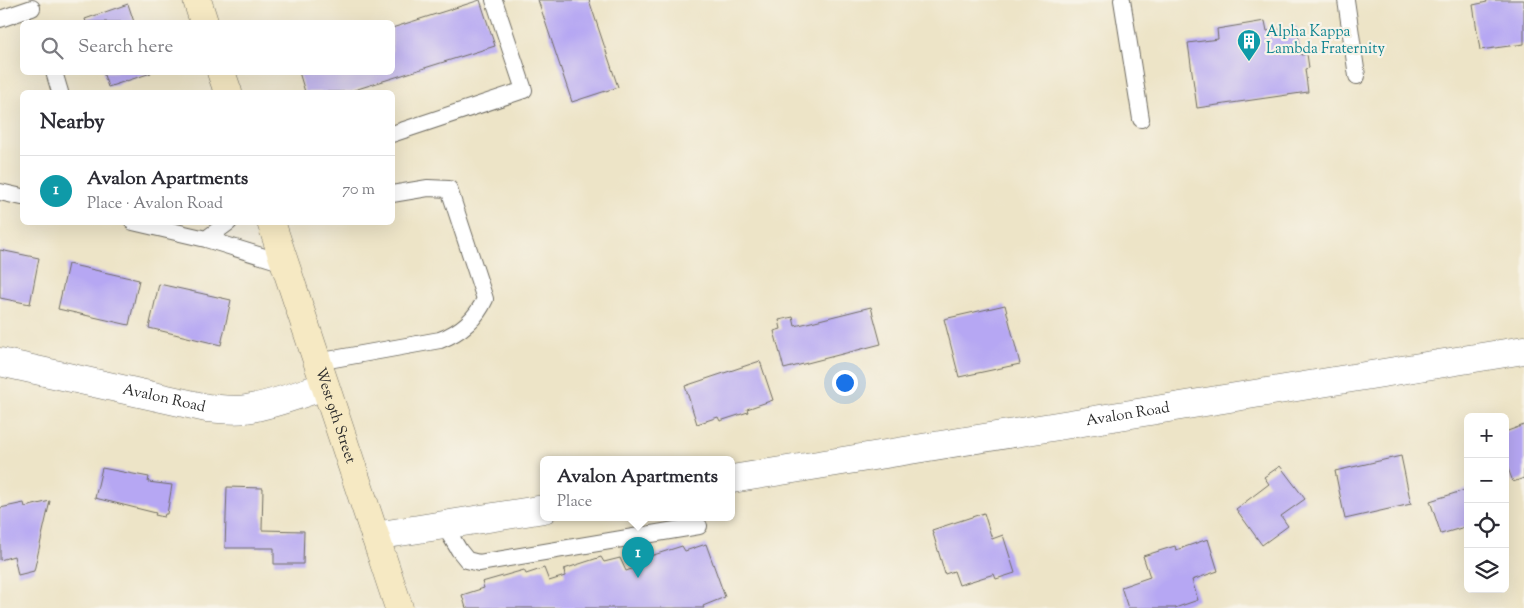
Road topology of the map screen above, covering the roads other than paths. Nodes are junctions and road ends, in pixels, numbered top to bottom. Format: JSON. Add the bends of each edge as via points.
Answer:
{"nodes":[{"id":1,"x":197,"y":0,"type":"edge"},
{"id":2,"x":494,"y":0,"type":"edge"},
{"id":3,"x":1122,"y":0,"type":"edge"},
{"id":4,"x":1346,"y":0,"type":"edge"},
{"id":5,"x":33,"y":10,"type":"edge"},
{"id":6,"x":0,"y":19,"type":"edge"},
{"id":7,"x":203,"y":20,"type":"edge"},
{"id":8,"x":55,"y":75,"type":"edge"},
{"id":9,"x":222,"y":75,"type":"edge"},
{"id":10,"x":1357,"y":76,"type":"dead end"},
{"id":11,"x":59,"y":90,"type":"edge"},
{"id":12,"x":227,"y":90,"type":"edge"},
{"id":13,"x":1141,"y":119,"type":"dead end"},
{"id":14,"x":395,"y":133,"type":"edge"},
{"id":15,"x":0,"y":192,"type":"edge"},
{"id":16,"x":395,"y":194,"type":"edge"},
{"id":17,"x":20,"y":197,"type":"edge"},
{"id":18,"x":146,"y":225,"type":"edge"},
{"id":19,"x":225,"y":225,"type":"edge"},
{"id":20,"x":277,"y":225,"type":"edge"},
{"id":21,"x":206,"y":239,"type":"junction"},
{"id":22,"x":284,"y":262,"type":"junction"},
{"id":23,"x":1524,"y":350,"type":"edge"},
{"id":24,"x":0,"y":362,"type":"edge"},
{"id":25,"x":321,"y":374,"type":"junction"},
{"id":26,"x":735,"y":479,"type":"edge"},
{"id":27,"x":540,"y":510,"type":"edge"},
{"id":28,"x":444,"y":525,"type":"junction"},
{"id":29,"x":699,"y":526,"type":"dead end"},
{"id":30,"x":375,"y":536,"type":"junction"},
{"id":31,"x":399,"y":608,"type":"edge"}],
"edges":[{"from":1,"to":7,"type":"main road"},
{"from":2,"to":14,"type":"lane","via":[[524,90]]},
{"from":3,"to":13,"type":"lane"},
{"from":4,"to":10,"type":"lane"},
{"from":5,"to":6,"type":"lane"},
{"from":8,"to":11,"type":"lane"},
{"from":9,"to":12,"type":"main road"},
{"from":15,"to":17,"type":"lane"},
{"from":16,"to":25,"type":"lane","via":[[428,188],[449,189],[485,299],[471,321],[452,335]]},
{"from":18,"to":21,"type":"lane"},
{"from":19,"to":21,"type":"lane"},
{"from":20,"to":22,"type":"main road","name":"West 9th Street"},
{"from":21,"to":22,"type":"lane"},
{"from":22,"to":25,"type":"main road","name":"West 9th Street"},
{"from":23,"to":26,"type":"street","name":"Avalon Road"},
{"from":24,"to":25,"type":"street","name":"Avalon Road","via":[[229,410],[262,406]]},
{"from":25,"to":30,"type":"main road","name":"West 9th Street"},
{"from":27,"to":28,"type":"street"},
{"from":28,"to":29,"type":"lane","via":[[467,560],[479,563]]},
{"from":28,"to":30,"type":"street"},
{"from":30,"to":31,"type":"main road","name":"West 9th Street"}]}
